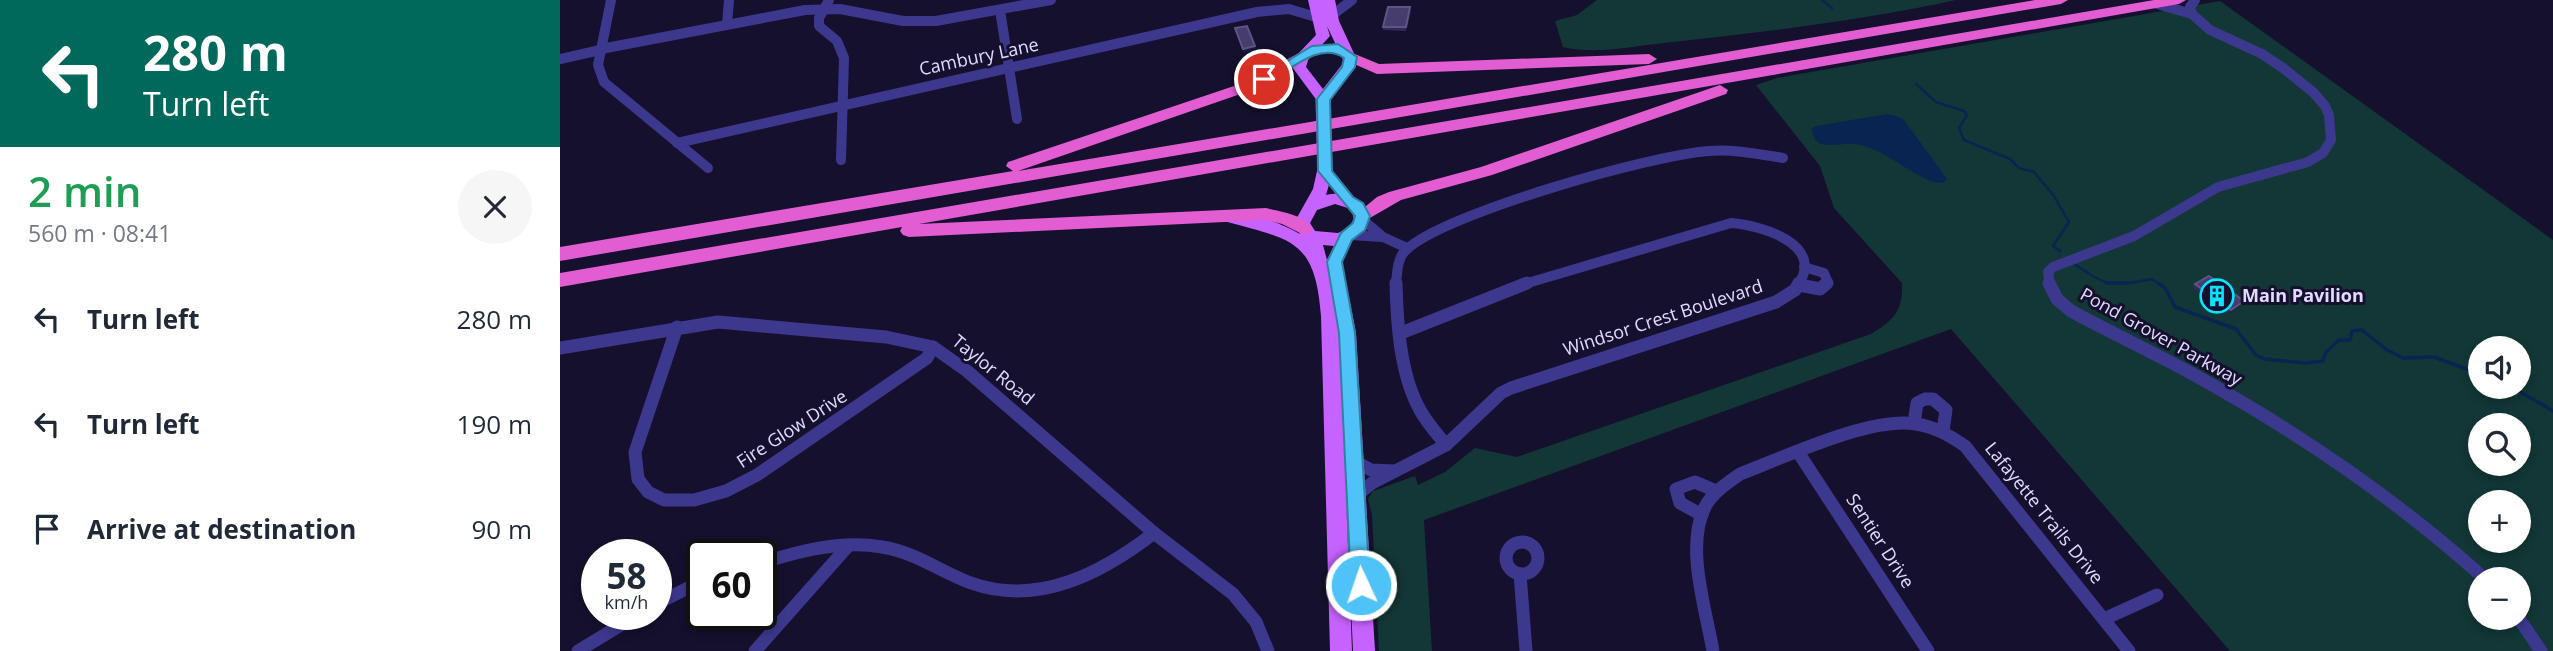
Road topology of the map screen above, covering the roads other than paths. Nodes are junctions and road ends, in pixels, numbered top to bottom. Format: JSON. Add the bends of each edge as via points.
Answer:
{"nodes":[{"id":1,"x":611,"y":0,"type":"edge"},
{"id":2,"x":729,"y":0,"type":"edge"},
{"id":3,"x":1030,"y":0,"type":"edge"},
{"id":4,"x":1051,"y":0,"type":"edge"},
{"id":5,"x":1308,"y":0,"type":"edge"},
{"id":6,"x":1315,"y":0,"type":"edge"},
{"id":7,"x":1328,"y":0,"type":"edge"},
{"id":8,"x":1352,"y":0,"type":"edge"},
{"id":9,"x":2060,"y":0,"type":"edge"},
{"id":10,"x":2179,"y":0,"type":"edge"},
{"id":11,"x":2157,"y":4,"type":"junction"},
{"id":12,"x":827,"y":5,"type":"edge"},
{"id":13,"x":2193,"y":7,"type":"edge"},
{"id":14,"x":1289,"y":8,"type":"junction"},
{"id":15,"x":1000,"y":10,"type":"junction"},
{"id":16,"x":1325,"y":17,"type":"junction"},
{"id":17,"x":727,"y":22,"type":"junction"},
{"id":18,"x":1772,"y":48,"type":"junction"},
{"id":19,"x":601,"y":49,"type":"junction"},
{"id":20,"x":560,"y":59,"type":"edge"},
{"id":21,"x":1304,"y":60,"type":"junction"},
{"id":22,"x":1348,"y":60,"type":"junction"},
{"id":23,"x":1805,"y":65,"type":"junction"},
{"id":24,"x":1009,"y":68,"type":"junction"},
{"id":25,"x":1324,"y":99,"type":"junction"},
{"id":26,"x":842,"y":105,"type":"junction"},
{"id":27,"x":1017,"y":119,"type":"dead end"},
{"id":28,"x":677,"y":143,"type":"junction"},
{"id":29,"x":1783,"y":158,"type":"dead end"},
{"id":30,"x":841,"y":160,"type":"dead end"},
{"id":31,"x":708,"y":168,"type":"dead end"},
{"id":32,"x":1325,"y":171,"type":"junction"},
{"id":33,"x":898,"y":197,"type":"junction"},
{"id":34,"x":1348,"y":200,"type":"junction"},
{"id":35,"x":1312,"y":206,"type":"junction"},
{"id":36,"x":1227,"y":217,"type":"junction"},
{"id":37,"x":1362,"y":217,"type":"junction"},
{"id":38,"x":1307,"y":232,"type":"junction"},
{"id":39,"x":1348,"y":236,"type":"junction"},
{"id":40,"x":1383,"y":237,"type":"junction"},
{"id":41,"x":800,"y":239,"type":"junction"},
{"id":42,"x":1407,"y":247,"type":"junction"},
{"id":43,"x":560,"y":254,"type":"edge"},
{"id":44,"x":1319,"y":262,"type":"junction"},
{"id":45,"x":1804,"y":267,"type":"junction"},
{"id":46,"x":560,"y":280,"type":"edge"},
{"id":47,"x":1799,"y":285,"type":"junction"},
{"id":48,"x":677,"y":327,"type":"junction"},
{"id":49,"x":1401,"y":333,"type":"junction"},
{"id":50,"x":560,"y":348,"type":"edge"},
{"id":51,"x":930,"y":350,"type":"junction"},
{"id":52,"x":1914,"y":423,"type":"junction"},
{"id":53,"x":1943,"y":431,"type":"junction"},
{"id":54,"x":1446,"y":445,"type":"junction"},
{"id":55,"x":1798,"y":452,"type":"junction"},
{"id":56,"x":1354,"y":461,"type":"junction"},
{"id":57,"x":1395,"y":471,"type":"junction"},
{"id":58,"x":1716,"y":491,"type":"junction"},
{"id":59,"x":1356,"y":496,"type":"junction"},
{"id":60,"x":1702,"y":515,"type":"junction"},
{"id":61,"x":1154,"y":533,"type":"junction"},
{"id":62,"x":849,"y":545,"type":"junction"},
{"id":63,"x":777,"y":559,"type":"edge"},
{"id":64,"x":2471,"y":567,"type":"edge"},
{"id":65,"x":1520,"y":574,"type":"dead end"},
{"id":66,"x":2157,"y":596,"type":"dead end"},
{"id":67,"x":2104,"y":619,"type":"junction"},
{"id":68,"x":613,"y":630,"type":"edge"},
{"id":69,"x":2527,"y":630,"type":"edge"},
{"id":70,"x":578,"y":651,"type":"edge"},
{"id":71,"x":755,"y":651,"type":"edge"},
{"id":72,"x":1268,"y":651,"type":"edge"},
{"id":73,"x":1341,"y":651,"type":"edge"},
{"id":74,"x":1364,"y":651,"type":"edge"},
{"id":75,"x":1526,"y":651,"type":"edge"},
{"id":76,"x":1713,"y":651,"type":"edge"},
{"id":77,"x":1928,"y":651,"type":"edge"},
{"id":78,"x":2129,"y":651,"type":"edge"},
{"id":79,"x":2541,"y":651,"type":"edge"}],
"edges":[{"from":1,"to":19,"type":"street"},
{"from":2,"to":17,"type":"street"},
{"from":3,"to":12,"type":"street","via":[[924,17],[857,5]]},
{"from":4,"to":15,"type":"street"},
{"from":5,"to":14,"type":"street","name":"Cambury Lane"},
{"from":6,"to":16,"type":"main road"},
{"from":7,"to":16,"type":"main road"},
{"from":8,"to":16,"type":"street"},
{"from":9,"to":18,"type":"highway"},
{"from":10,"to":11,"type":"highway"},
{"from":11,"to":13,"type":"street"},
{"from":11,"to":23,"type":"highway"},
{"from":12,"to":15,"type":"street","via":[[919,22]]},
{"from":12,"to":17,"type":"street"},
{"from":12,"to":26,"type":"street","via":[[819,26],[842,48]]},
{"from":13,"to":64,"type":"street","name":"Pond Grover Parkway","via":[[2210,30],[2262,54],[2314,93],[2329,115],[2331,140],[2323,153],[2308,162],[2218,187],[2134,236],[2053,267],[2048,278],[2054,295],[2071,311],[2208,383],[2330,459]]},
{"from":14,"to":16,"type":"street","name":"Cambury Lane"},
{"from":14,"to":24,"type":"street","name":"Cambury Lane"},
{"from":15,"to":24,"type":"street"},
{"from":16,"to":21,"type":"main road","via":[[1323,36]]},
{"from":16,"to":22,"type":"main road"},
{"from":17,"to":19,"type":"street"},
{"from":18,"to":22,"type":"highway","via":[[1650,59],[1377,69]]},
{"from":18,"to":33,"type":"highway"},
{"from":19,"to":20,"type":"street"},
{"from":19,"to":28,"type":"street","via":[[598,65],[604,82]]},
{"from":21,"to":22,"type":"main road","via":[[1329,47]]},
{"from":21,"to":22,"type":"main road","via":[[1310,77],[1323,78]]},
{"from":21,"to":25,"type":"main road"},
{"from":21,"to":33,"type":"highway","via":[[1246,87],[1047,157]]},
{"from":22,"to":25,"type":"main road"},
{"from":23,"to":37,"type":"highway","via":[[1486,171],[1395,196]]},
{"from":23,"to":41,"type":"highway"},
{"from":24,"to":26,"type":"street","name":"Cambury Lane"},
{"from":24,"to":27,"type":"street"},
{"from":25,"to":32,"type":"main road","bridge":true},
{"from":26,"to":28,"type":"street","name":"Cambury Lane"},
{"from":26,"to":30,"type":"street"},
{"from":28,"to":31,"type":"street"},
{"from":29,"to":42,"type":"street","via":[[1712,151],[1663,159],[1494,208]]},
{"from":32,"to":34,"type":"main road"},
{"from":32,"to":35,"type":"main road"},
{"from":33,"to":43,"type":"highway"},
{"from":34,"to":35,"type":"main road","via":[[1329,199]]},
{"from":34,"to":37,"type":"main road","via":[[1358,206]]},
{"from":35,"to":38,"type":"main road","via":[[1304,216]]},
{"from":36,"to":38,"type":"highway","via":[[1276,215]]},
{"from":36,"to":41,"type":"highway"},
{"from":36,"to":44,"type":"main road","via":[[1259,223],[1298,239]]},
{"from":37,"to":39,"type":"main road","via":[[1360,226]]},
{"from":37,"to":40,"type":"street"},
{"from":38,"to":39,"type":"main road","via":[[1326,240]]},
{"from":38,"to":44,"type":"main road"},
{"from":39,"to":40,"type":"street"},
{"from":39,"to":56,"type":"main road","via":[[1334,262],[1347,333]]},
{"from":40,"to":42,"type":"street"},
{"from":41,"to":46,"type":"highway"},
{"from":42,"to":49,"type":"street","via":[[1395,269]]},
{"from":44,"to":73,"type":"main road","via":[[1331,325]]},
{"from":45,"to":47,"type":"street"},
{"from":45,"to":47,"type":"street","via":[[1824,273],[1828,283],[1820,289]]},
{"from":45,"to":49,"type":"street","via":[[1799,251],[1784,235],[1756,223],[1731,223],[1508,289]]},
{"from":47,"to":54,"type":"street","name":"Windsor Crest Boulevard","via":[[1776,302],[1511,388]]},
{"from":48,"to":50,"type":"street","name":"Taylor Road"},
{"from":48,"to":51,"type":"street","name":"Taylor Road","via":[[718,322],[886,337]]},
{"from":48,"to":51,"type":"street","name":"Fire Glow Drive","via":[[635,452],[638,479],[648,492],[664,500],[694,500],[757,475],[926,358]]},
{"from":49,"to":54,"type":"street","via":[[1410,389],[1419,410]]},
{"from":51,"to":61,"type":"street","name":"Taylor Road","via":[[967,371]]},
{"from":52,"to":53,"type":"street","name":"Lafayette Trails Drive"},
{"from":52,"to":53,"type":"street","via":[[1917,403],[1935,399],[1947,410]]},
{"from":52,"to":55,"type":"street","name":"Lafayette Trails Drive","via":[[1875,424]]},
{"from":53,"to":67,"type":"street","name":"Lafayette Trails Drive","via":[[1965,446]]},
{"from":54,"to":57,"type":"street","name":"Windsor Crest Boulevard"},
{"from":55,"to":58,"type":"street","name":"Lafayette Trails Drive","via":[[1740,474]]},
{"from":55,"to":77,"type":"street","name":"Sentier Drive"},
{"from":56,"to":57,"type":"street","via":[[1371,470]]},
{"from":56,"to":59,"type":"main road"},
{"from":57,"to":59,"type":"street","name":"Windsor Crest Boulevard"},
{"from":58,"to":60,"type":"street","name":"Lafayette Trails Drive"},
{"from":58,"to":60,"type":"street","via":[[1695,482],[1676,489],[1680,504]]},
{"from":59,"to":74,"type":"main road"},
{"from":60,"to":76,"type":"street","name":"Lafayette Trails Drive","via":[[1695,541]]},
{"from":61,"to":62,"type":"street","via":[[1085,577],[1017,591],[977,585],[897,550]]},
{"from":61,"to":72,"type":"street","name":"Taylor Road","via":[[1233,594],[1256,622]]},
{"from":62,"to":63,"type":"street"},
{"from":62,"to":71,"type":"street"},
{"from":65,"to":75,"type":"street"},
{"from":66,"to":67,"type":"street"},
{"from":67,"to":78,"type":"street","name":"Lafayette Trails Drive"},
{"from":68,"to":70,"type":"street"},
{"from":69,"to":79,"type":"street"}]}
